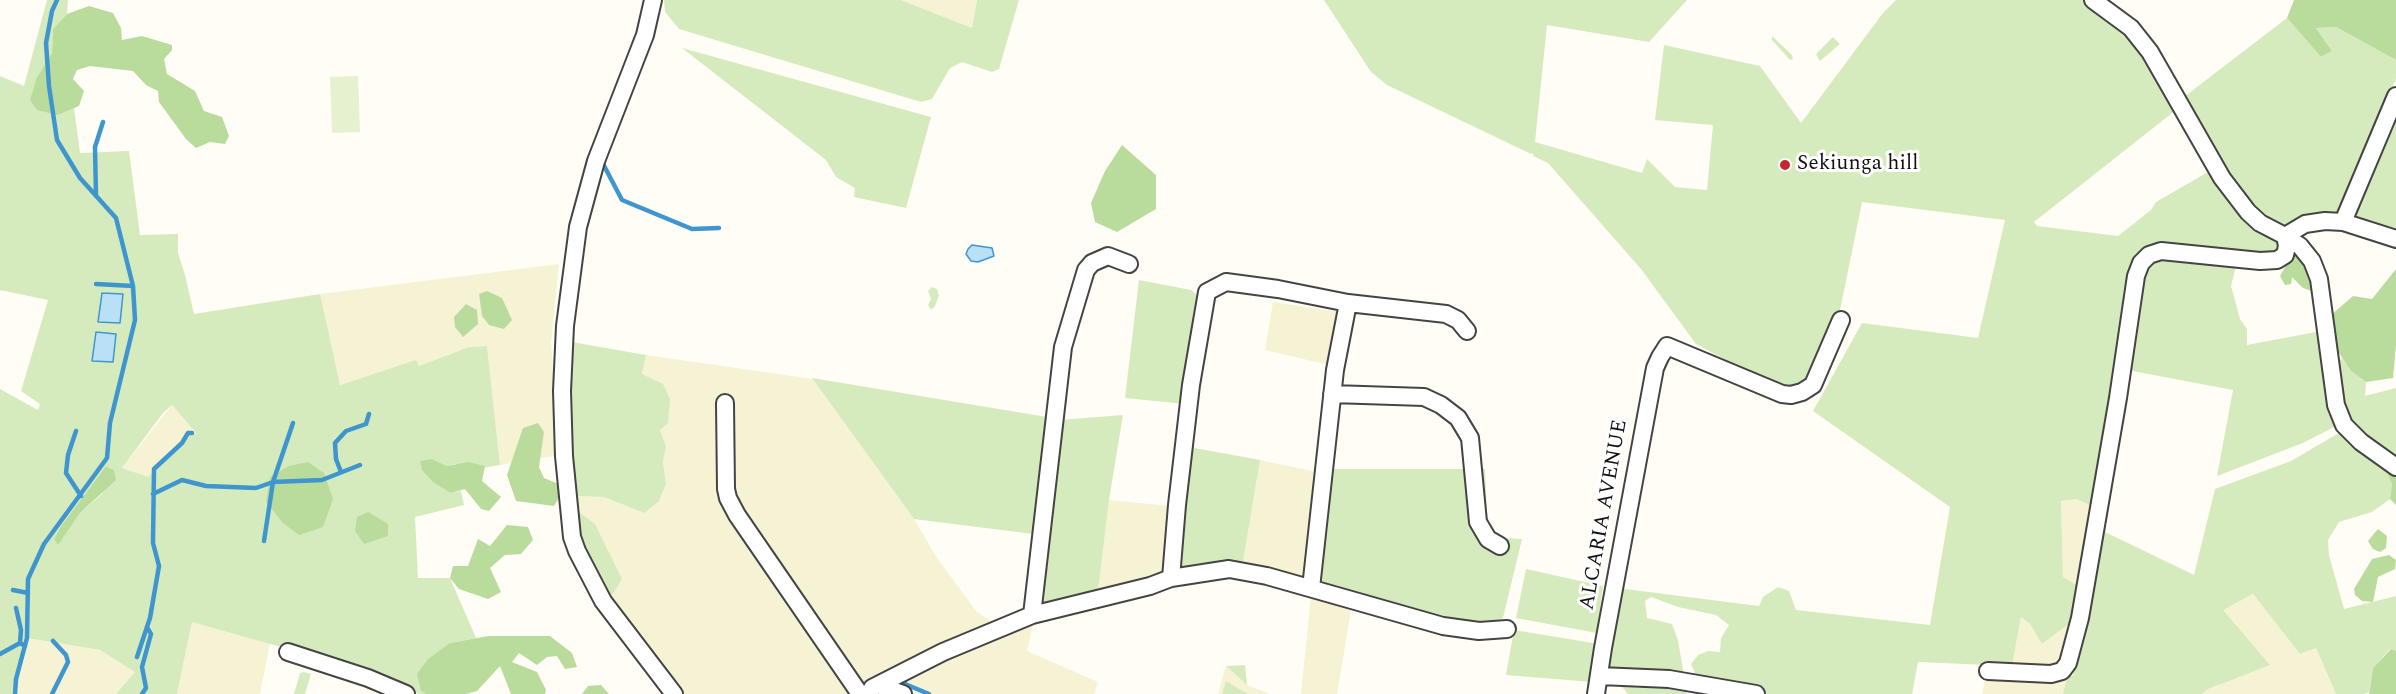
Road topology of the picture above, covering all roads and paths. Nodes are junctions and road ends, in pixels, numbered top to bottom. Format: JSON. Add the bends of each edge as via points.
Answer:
{"nodes":[{"id":1,"x":653,"y":0,"type":"edge"},
{"id":2,"x":2093,"y":0,"type":"edge"},
{"id":3,"x":2396,"y":96,"type":"edge"},
{"id":4,"x":2343,"y":222,"type":"junction"},
{"id":5,"x":2285,"y":236,"type":"junction"},
{"id":6,"x":2396,"y":238,"type":"edge"},
{"id":7,"x":1129,"y":264,"type":"dead end"},
{"id":8,"x":1347,"y":303,"type":"junction"},
{"id":9,"x":1841,"y":320,"type":"dead end"},
{"id":10,"x":1467,"y":331,"type":"dead end"},
{"id":11,"x":1332,"y":394,"type":"junction"},
{"id":12,"x":725,"y":403,"type":"dead end"},
{"id":13,"x":2396,"y":467,"type":"edge"},
{"id":14,"x":1500,"y":546,"type":"dead end"},
{"id":15,"x":1171,"y":578,"type":"junction"},
{"id":16,"x":1311,"y":588,"type":"junction"},
{"id":17,"x":1032,"y":615,"type":"junction"},
{"id":18,"x":1507,"y":629,"type":"dead end"},
{"id":19,"x":288,"y":652,"type":"dead end"},
{"id":20,"x":1988,"y":671,"type":"dead end"},
{"id":21,"x":1600,"y":676,"type":"junction"},
{"id":22,"x":878,"y":685,"type":"junction"},
{"id":23,"x":405,"y":694,"type":"edge"},
{"id":24,"x":674,"y":694,"type":"edge"},
{"id":25,"x":860,"y":694,"type":"edge"},
{"id":26,"x":903,"y":694,"type":"edge"},
{"id":27,"x":1596,"y":694,"type":"edge"},
{"id":28,"x":1756,"y":694,"type":"edge"}],
"edges":[{"from":1,"to":24,"type":"street","via":[[645,35],[596,161],[578,227],[565,326],[562,391],[564,456],[572,537],[577,551],[609,610]]},
{"from":2,"to":5,"type":"street","via":[[2131,28],[2150,52],[2222,178],[2248,212]]},
{"from":3,"to":4,"type":"street"},
{"from":4,"to":5,"type":"street","via":[[2305,224]]},
{"from":4,"to":6,"type":"street"},
{"from":5,"to":13,"type":"street","via":[[2312,261],[2319,279],[2333,388],[2344,425]]},
{"from":5,"to":20,"type":"street","via":[[2287,246],[2277,260],[2161,251],[2140,263],[2080,618],[2068,663],[2062,671],[2051,674]]},
{"from":7,"to":17,"type":"street","via":[[1108,256],[1092,262],[1086,270],[1063,347]]},
{"from":8,"to":10,"type":"street","via":[[1446,314]]},
{"from":8,"to":11,"type":"street"},
{"from":8,"to":15,"type":"street","via":[[1226,282],[1208,292],[1191,385]]},
{"from":9,"to":21,"type":"street","name":"ALCARIA AVENUE","via":[[1813,385],[1791,395],[1667,346],[1655,368]]},
{"from":11,"to":14,"type":"street","via":[[1424,397],[1458,418],[1470,438],[1478,522],[1488,539]]},
{"from":11,"to":16,"type":"street"},
{"from":12,"to":25,"type":"street","via":[[729,498]]},
{"from":15,"to":16,"type":"street","via":[[1229,569]]},
{"from":15,"to":17,"type":"street"},
{"from":16,"to":18,"type":"street","via":[[1443,626],[1479,632]]},
{"from":17,"to":22,"type":"street","via":[[943,652]]},
{"from":19,"to":23,"type":"street"},
{"from":21,"to":27,"type":"street","name":"ALCARIA AVENUE"},
{"from":21,"to":28,"type":"street","via":[[1669,679]]},
{"from":22,"to":25,"type":"street"},
{"from":22,"to":26,"type":"street"}]}
